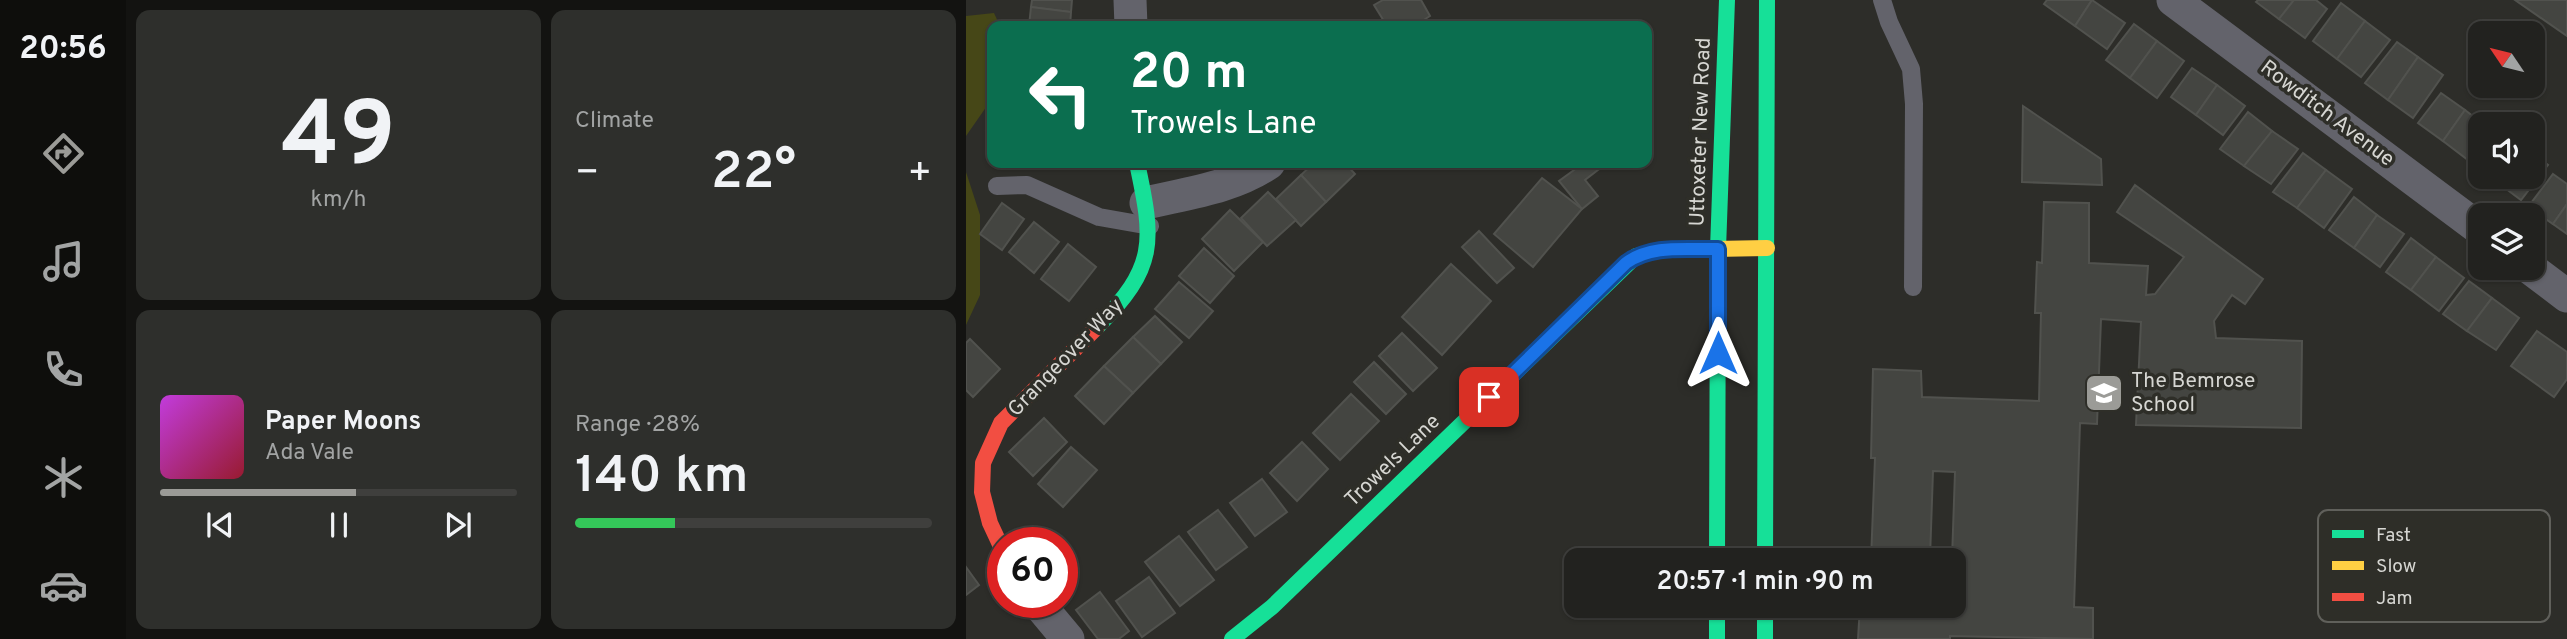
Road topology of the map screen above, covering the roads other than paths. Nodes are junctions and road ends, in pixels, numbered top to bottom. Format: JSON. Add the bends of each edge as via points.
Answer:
{"nodes":[{"id":1,"x":1130,"y":0,"type":"edge"},
{"id":2,"x":1727,"y":0,"type":"edge"},
{"id":3,"x":1767,"y":0,"type":"edge"},
{"id":4,"x":1882,"y":0,"type":"edge"},
{"id":5,"x":2174,"y":0,"type":"edge"},
{"id":6,"x":1131,"y":21,"type":"edge"},
{"id":7,"x":1138,"y":168,"type":"edge"},
{"id":8,"x":1261,"y":168,"type":"edge"},
{"id":9,"x":997,"y":186,"type":"dead end"},
{"id":10,"x":1148,"y":215,"type":"junction"},
{"id":11,"x":2468,"y":220,"type":"edge"},
{"id":12,"x":1767,"y":248,"type":"junction"},
{"id":13,"x":1718,"y":249,"type":"junction"},
{"id":14,"x":2545,"y":279,"type":"edge"},
{"id":15,"x":1913,"y":287,"type":"dead end"},
{"id":16,"x":2567,"y":296,"type":"edge"},
{"id":17,"x":974,"y":478,"type":"edge"},
{"id":18,"x":992,"y":527,"type":"edge"},
{"id":19,"x":1717,"y":548,"type":"edge"},
{"id":20,"x":1765,"y":548,"type":"edge"},
{"id":21,"x":1050,"y":618,"type":"edge"},
{"id":22,"x":1717,"y":618,"type":"edge"},
{"id":23,"x":1765,"y":618,"type":"edge"},
{"id":24,"x":1068,"y":639,"type":"edge"},
{"id":25,"x":1233,"y":639,"type":"edge"},
{"id":26,"x":1717,"y":639,"type":"edge"},
{"id":27,"x":1765,"y":639,"type":"edge"}],
"edges":[{"from":1,"to":6,"type":"street"},
{"from":2,"to":13,"type":"main road","name":"Uttoxeter New Road"},
{"from":3,"to":12,"type":"main road"},
{"from":4,"to":15,"type":"lane","via":[[1911,69]]},
{"from":5,"to":11,"type":"street","name":"Rowditch Avenue"},
{"from":7,"to":10,"type":"main road","name":"Grangeover Way"},
{"from":8,"to":10,"type":"street"},
{"from":9,"to":10,"type":"lane","via":[[1027,185],[1099,217]]},
{"from":10,"to":17,"type":"main road","name":"Grangeover Way","via":[[1148,256],[1132,289],[1002,423]]},
{"from":12,"to":13,"type":"main road","name":"Trowels Lane"},
{"from":12,"to":20,"type":"main road"},
{"from":13,"to":19,"type":"main road","name":"Uttoxeter New Road"},
{"from":13,"to":25,"type":"main road","name":"Trowels Lane","via":[[1658,250],[1626,263],[1272,607]]},
{"from":14,"to":16,"type":"street"},
{"from":17,"to":18,"type":"main road","name":"Grangeover Way"},
{"from":21,"to":24,"type":"street"},
{"from":22,"to":26,"type":"main road"},
{"from":23,"to":27,"type":"main road"}]}
